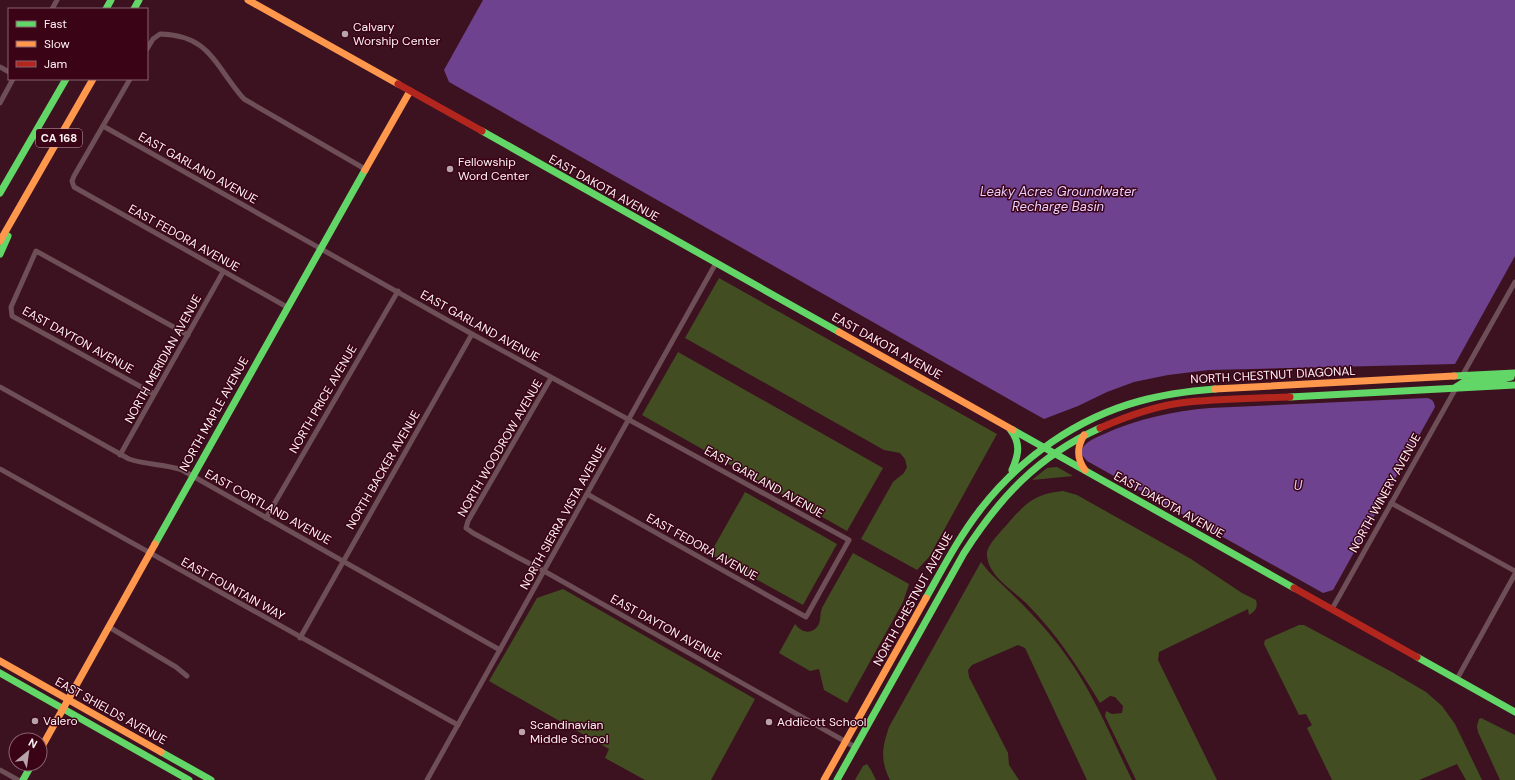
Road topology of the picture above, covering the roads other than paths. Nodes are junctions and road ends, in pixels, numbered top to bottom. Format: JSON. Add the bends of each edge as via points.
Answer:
{"nodes":[{"id":1,"x":248,"y":0,"type":"edge"},
{"id":2,"x":148,"y":47,"type":"edge"},
{"id":3,"x":12,"y":80,"type":"edge"},
{"id":4,"x":65,"y":80,"type":"edge"},
{"id":5,"x":92,"y":80,"type":"edge"},
{"id":6,"x":129,"y":80,"type":"edge"},
{"id":7,"x":410,"y":90,"type":"junction"},
{"id":8,"x":0,"y":103,"type":"edge"},
{"id":9,"x":103,"y":126,"type":"junction"},
{"id":10,"x":365,"y":169,"type":"junction"},
{"id":11,"x":0,"y":193,"type":"edge"},
{"id":12,"x":25,"y":196,"type":"junction"},
{"id":13,"x":0,"y":241,"type":"edge"},
{"id":14,"x":321,"y":249,"type":"junction"},
{"id":15,"x":0,"y":254,"type":"edge"},
{"id":16,"x":716,"y":263,"type":"junction"},
{"id":17,"x":223,"y":272,"type":"junction"},
{"id":18,"x":1515,"y":282,"type":"edge"},
{"id":19,"x":398,"y":291,"type":"junction"},
{"id":20,"x":287,"y":307,"type":"junction"},
{"id":21,"x":472,"y":334,"type":"junction"},
{"id":22,"x":188,"y":335,"type":"junction"},
{"id":23,"x":1515,"y":374,"type":"edge"},
{"id":24,"x":1462,"y":376,"type":"junction"},
{"id":25,"x":551,"y":378,"type":"junction"},
{"id":26,"x":1515,"y":385,"type":"edge"},
{"id":27,"x":0,"y":388,"type":"edge"},
{"id":28,"x":1456,"y":388,"type":"junction"},
{"id":29,"x":154,"y":394,"type":"junction"},
{"id":30,"x":629,"y":419,"type":"junction"},
{"id":31,"x":1008,"y":427,"type":"junction"},
{"id":32,"x":1084,"y":435,"type":"junction"},
{"id":33,"x":1044,"y":447,"type":"junction"},
{"id":34,"x":1054,"y":453,"type":"junction"},
{"id":35,"x":120,"y":455,"type":"junction"},
{"id":36,"x":0,"y":469,"type":"edge"},
{"id":37,"x":1086,"y":471,"type":"junction"},
{"id":38,"x":192,"y":476,"type":"junction"},
{"id":39,"x":1009,"y":476,"type":"junction"},
{"id":40,"x":587,"y":494,"type":"junction"},
{"id":41,"x":1391,"y":503,"type":"junction"},
{"id":42,"x":266,"y":518,"type":"junction"},
{"id":43,"x":466,"y":528,"type":"joint"},
{"id":44,"x":150,"y":553,"type":"junction"},
{"id":45,"x":343,"y":560,"type":"junction"},
{"id":46,"x":544,"y":570,"type":"junction"},
{"id":47,"x":1515,"y":573,"type":"edge"},
{"id":48,"x":932,"y":587,"type":"junction"},
{"id":49,"x":942,"y":592,"type":"junction"},
{"id":50,"x":1332,"y":609,"type":"junction"},
{"id":51,"x":806,"y":617,"type":"joint"},
{"id":52,"x":109,"y":627,"type":"junction"},
{"id":53,"x":300,"y":638,"type":"junction"},
{"id":54,"x":500,"y":650,"type":"junction"},
{"id":55,"x":0,"y":661,"type":"edge"},
{"id":56,"x":0,"y":673,"type":"edge"},
{"id":57,"x":187,"y":676,"type":"dead end"},
{"id":58,"x":1458,"y":680,"type":"junction"},
{"id":59,"x":68,"y":699,"type":"junction"},
{"id":60,"x":63,"y":709,"type":"junction"},
{"id":61,"x":1515,"y":712,"type":"edge"},
{"id":62,"x":458,"y":725,"type":"junction"},
{"id":63,"x":48,"y":736,"type":"edge"},
{"id":64,"x":846,"y":741,"type":"junction"},
{"id":65,"x":855,"y":746,"type":"junction"},
{"id":66,"x":0,"y":770,"type":"edge"},
{"id":67,"x":18,"y":780,"type":"edge"},
{"id":68,"x":189,"y":780,"type":"edge"},
{"id":69,"x":211,"y":780,"type":"edge"},
{"id":70,"x":427,"y":780,"type":"edge"},
{"id":71,"x":824,"y":780,"type":"edge"},
{"id":72,"x":837,"y":780,"type":"edge"}],
"edges":[{"from":1,"to":7,"type":"main road","name":"EAST DAKOTA AVENUE"},
{"from":2,"to":10,"type":"street","via":[[160,34],[176,35],[198,44],[214,57],[244,99]]},
{"from":3,"to":8,"type":"street"},
{"from":4,"to":11,"type":"main road","number":"CA 168"},
{"from":5,"to":12,"type":"main road","number":"CA 168"},
{"from":6,"to":9,"type":"street"},
{"from":7,"to":10,"type":"main road","name":"NORTH MAPLE AVENUE"},
{"from":7,"to":16,"type":"main road","name":"EAST DAKOTA AVENUE"},
{"from":9,"to":14,"type":"street","name":"EAST GARLAND AVENUE"},
{"from":9,"to":17,"type":"street","name":"EAST FEDORA AVENUE","via":[[74,176],[72,184],[76,190]]},
{"from":10,"to":14,"type":"main road","name":"NORTH MAPLE AVENUE"},
{"from":12,"to":13,"type":"main road","number":"CA 168"},
{"from":12,"to":15,"type":"main road"},
{"from":14,"to":19,"type":"street","name":"EAST GARLAND AVENUE"},
{"from":14,"to":20,"type":"main road","name":"NORTH MAPLE AVENUE"},
{"from":16,"to":30,"type":"street","name":"NORTH SIERRA VISTA AVENUE"},
{"from":16,"to":31,"type":"main road","name":"EAST DAKOTA AVENUE"},
{"from":17,"to":20,"type":"street","name":"EAST FEDORA AVENUE"},
{"from":17,"to":22,"type":"street","name":"NORTH MERIDIAN AVENUE"},
{"from":18,"to":24,"type":"street"},
{"from":19,"to":21,"type":"street","name":"EAST GARLAND AVENUE"},
{"from":19,"to":42,"type":"street","name":"NORTH PRICE AVENUE"},
{"from":20,"to":38,"type":"main road","name":"NORTH MAPLE AVENUE"},
{"from":21,"to":25,"type":"street","name":"EAST GARLAND AVENUE"},
{"from":21,"to":45,"type":"street","name":"NORTH BACKER AVENUE"},
{"from":22,"to":29,"type":"street","name":"NORTH MERIDIAN AVENUE"},
{"from":22,"to":29,"type":"street","name":"EAST DAYTON AVENUE","via":[[36,251],[11,307],[12,316]]},
{"from":23,"to":24,"type":"main road","name":"NORTH CHESTNUT DIAGONAL"},
{"from":23,"to":28,"type":"main road","via":[[1499,380],[1464,382]]},
{"from":24,"to":33,"type":"main road","name":"NORTH CHESTNUT DIAGONAL","via":[[1213,388],[1168,393],[1133,402],[1097,417]]},
{"from":25,"to":30,"type":"street","name":"EAST GARLAND AVENUE"},
{"from":25,"to":43,"type":"street","name":"NORTH WOODROW AVENUE"},
{"from":26,"to":28,"type":"main road","name":"NORTH CHESTNUT DIAGONAL"},
{"from":27,"to":35,"type":"street","name":"EAST CORTLAND AVENUE"},
{"from":28,"to":32,"type":"main road","name":"NORTH CHESTNUT DIAGONAL","via":[[1187,402],[1136,413]]},
{"from":28,"to":41,"type":"street","name":"NORTH WINERY AVENUE"},
{"from":29,"to":35,"type":"street","name":"NORTH MERIDIAN AVENUE"},
{"from":30,"to":40,"type":"street","name":"NORTH SIERRA VISTA AVENUE"},
{"from":30,"to":51,"type":"street","name":"EAST GARLAND AVENUE","via":[[849,540]]},
{"from":31,"to":33,"type":"main road","name":"EAST DAKOTA AVENUE"},
{"from":31,"to":39,"type":"main road","via":[[1016,437],[1019,448],[1018,458]]},
{"from":32,"to":34,"type":"main road","name":"NORTH CHESTNUT DIAGONAL"},
{"from":32,"to":37,"type":"main road","via":[[1078,450],[1080,462]]},
{"from":33,"to":34,"type":"main road","name":"EAST DAKOTA AVENUE"},
{"from":33,"to":39,"type":"main road","name":"NORTH CHESTNUT AVENUE"},
{"from":34,"to":37,"type":"main road","name":"EAST DAKOTA AVENUE"},
{"from":34,"to":49,"type":"main road","name":"NORTH CHESTNUT AVENUE","via":[[1023,478],[990,513],[970,542]]},
{"from":35,"to":38,"type":"street","name":"EAST CORTLAND AVENUE","via":[[139,463],[174,467]]},
{"from":36,"to":44,"type":"street","name":"EAST FOUNTAIN WAY"},
{"from":37,"to":50,"type":"main road","name":"EAST DAKOTA AVENUE"},
{"from":38,"to":42,"type":"street","name":"EAST CORTLAND AVENUE"},
{"from":38,"to":44,"type":"main road","name":"NORTH MAPLE AVENUE"},
{"from":39,"to":48,"type":"main road","name":"NORTH CHESTNUT AVENUE","via":[[968,525]]},
{"from":40,"to":46,"type":"street","name":"NORTH SIERRA VISTA AVENUE"},
{"from":40,"to":51,"type":"street","name":"EAST FEDORA AVENUE"},
{"from":41,"to":47,"type":"street"},
{"from":41,"to":50,"type":"street","name":"NORTH WINERY AVENUE"},
{"from":42,"to":45,"type":"street","name":"EAST CORTLAND AVENUE"},
{"from":43,"to":46,"type":"street","name":"EAST DAYTON AVENUE"},
{"from":44,"to":52,"type":"main road","name":"NORTH MAPLE AVENUE"},
{"from":44,"to":53,"type":"street","name":"EAST FOUNTAIN WAY"},
{"from":45,"to":53,"type":"street","name":"NORTH BACKER AVENUE"},
{"from":45,"to":54,"type":"street","name":"EAST CORTLAND AVENUE"},
{"from":46,"to":54,"type":"street","name":"NORTH SIERRA VISTA AVENUE"},
{"from":46,"to":64,"type":"street","name":"EAST DAYTON AVENUE"},
{"from":47,"to":58,"type":"street"},
{"from":48,"to":49,"type":"main road"},
{"from":48,"to":64,"type":"main road","name":"NORTH CHESTNUT AVENUE"},
{"from":49,"to":65,"type":"main road","name":"NORTH CHESTNUT AVENUE"},
{"from":50,"to":58,"type":"main road","name":"EAST DAKOTA AVENUE"},
{"from":52,"to":57,"type":"street"},
{"from":52,"to":59,"type":"main road","name":"NORTH MAPLE AVENUE"},
{"from":53,"to":62,"type":"street","name":"EAST FOUNTAIN WAY"},
{"from":54,"to":62,"type":"street","name":"NORTH SIERRA VISTA AVENUE"},
{"from":55,"to":59,"type":"main road","name":"EAST SHIELDS AVENUE"},
{"from":56,"to":60,"type":"main road","name":"EAST SHIELDS AVENUE"},
{"from":58,"to":61,"type":"main road","name":"EAST DAKOTA AVENUE"},
{"from":59,"to":60,"type":"main road","name":"NORTH MAPLE AVENUE"},
{"from":59,"to":69,"type":"main road","name":"EAST SHIELDS AVENUE"},
{"from":60,"to":63,"type":"main road","name":"NORTH MAPLE AVENUE"},
{"from":60,"to":68,"type":"main road","name":"EAST SHIELDS AVENUE"},
{"from":62,"to":70,"type":"street","name":"NORTH SIERRA VISTA AVENUE"},
{"from":64,"to":65,"type":"street","name":"EAST DAYTON AVENUE"},
{"from":64,"to":71,"type":"main road","name":"NORTH CHESTNUT AVENUE"},
{"from":65,"to":72,"type":"main road","name":"NORTH CHESTNUT AVENUE"},
{"from":66,"to":67,"type":"street"}]}
